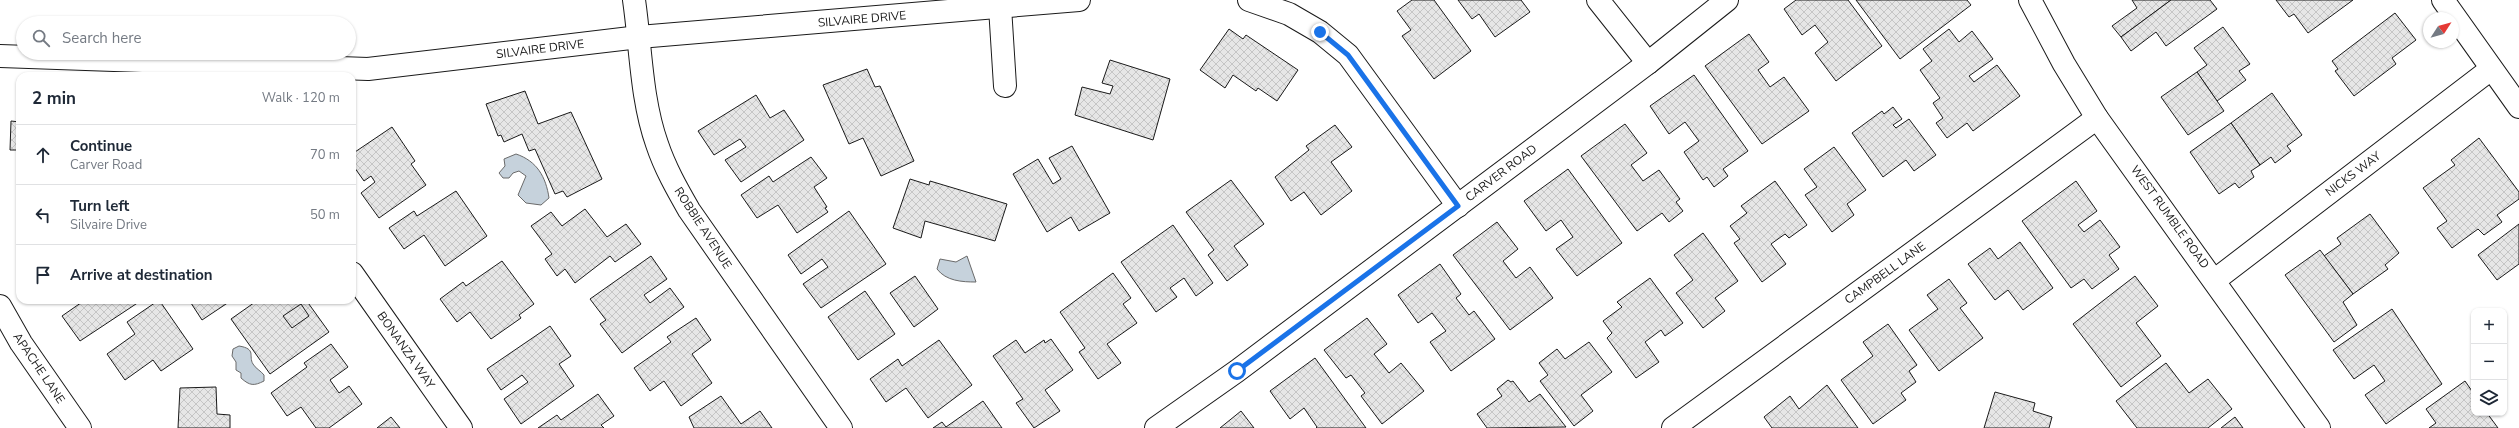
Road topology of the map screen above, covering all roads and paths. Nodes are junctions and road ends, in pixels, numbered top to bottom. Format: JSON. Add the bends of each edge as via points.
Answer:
{"nodes":[{"id":1,"x":634,"y":0,"type":"edge"},
{"id":2,"x":1079,"y":0,"type":"edge"},
{"id":3,"x":1249,"y":0,"type":"edge"},
{"id":4,"x":1598,"y":0,"type":"edge"},
{"id":5,"x":1727,"y":0,"type":"edge"},
{"id":6,"x":2030,"y":0,"type":"edge"},
{"id":7,"x":2443,"y":0,"type":"edge"},
{"id":8,"x":1000,"y":7,"type":"junction"},
{"id":9,"x":639,"y":38,"type":"junction"},
{"id":10,"x":0,"y":56,"type":"edge"},
{"id":11,"x":16,"y":57,"type":"edge"},
{"id":12,"x":77,"y":60,"type":"edge"},
{"id":13,"x":1648,"y":63,"type":"junction"},
{"id":14,"x":2491,"y":68,"type":"junction"},
{"id":15,"x":289,"y":71,"type":"edge"},
{"id":16,"x":1005,"y":86,"type":"dead end"},
{"id":17,"x":2519,"y":107,"type":"edge"},
{"id":18,"x":2097,"y":118,"type":"junction"},
{"id":19,"x":1458,"y":206,"type":"junction"},
{"id":20,"x":356,"y":279,"type":"edge"},
{"id":21,"x":2215,"y":280,"type":"junction"},
{"id":22,"x":0,"y":306,"type":"edge"},
{"id":23,"x":80,"y":428,"type":"edge"},
{"id":24,"x":461,"y":428,"type":"edge"},
{"id":25,"x":841,"y":428,"type":"edge"},
{"id":26,"x":1156,"y":428,"type":"edge"},
{"id":27,"x":1673,"y":428,"type":"edge"},
{"id":28,"x":2319,"y":428,"type":"edge"}],
"edges":[{"from":1,"to":9,"type":"street","name":"ROBBIE AVENUE"},
{"from":2,"to":8,"type":"street","name":"SILVAIRE DRIVE"},
{"from":3,"to":19,"type":"street","via":[[1289,14],[1320,32],[1348,55]]},
{"from":4,"to":13,"type":"street"},
{"from":5,"to":13,"type":"street","name":"CARVER ROAD"},
{"from":6,"to":18,"type":"street","name":"WEST RUMBLE ROAD","via":[[2064,64]]},
{"from":7,"to":14,"type":"street"},
{"from":8,"to":9,"type":"street","name":"SILVAIRE DRIVE"},
{"from":8,"to":16,"type":"street"},
{"from":9,"to":15,"type":"street","name":"SILVAIRE DRIVE","via":[[368,69]]},
{"from":9,"to":25,"type":"street","name":"ROBBIE AVENUE","via":[[647,107],[656,144],[672,180],[689,210]]},
{"from":10,"to":11,"type":"street","name":"SILVAIRE DRIVE"},
{"from":12,"to":15,"type":"street","name":"SILVAIRE DRIVE"},
{"from":13,"to":19,"type":"street","name":"CARVER ROAD"},
{"from":14,"to":17,"type":"street"},
{"from":14,"to":21,"type":"street","name":"NICKS WAY"},
{"from":18,"to":21,"type":"street","name":"WEST RUMBLE ROAD"},
{"from":18,"to":27,"type":"street","name":"CAMPBELL LANE"},
{"from":19,"to":26,"type":"street","name":"CARVER ROAD","via":[[1237,371]]},
{"from":20,"to":24,"type":"street","name":"BONANZA WAY"},
{"from":21,"to":28,"type":"street","name":"WEST RUMBLE ROAD"},
{"from":22,"to":23,"type":"street","name":"APACHE LANE","via":[[20,342]]}]}
